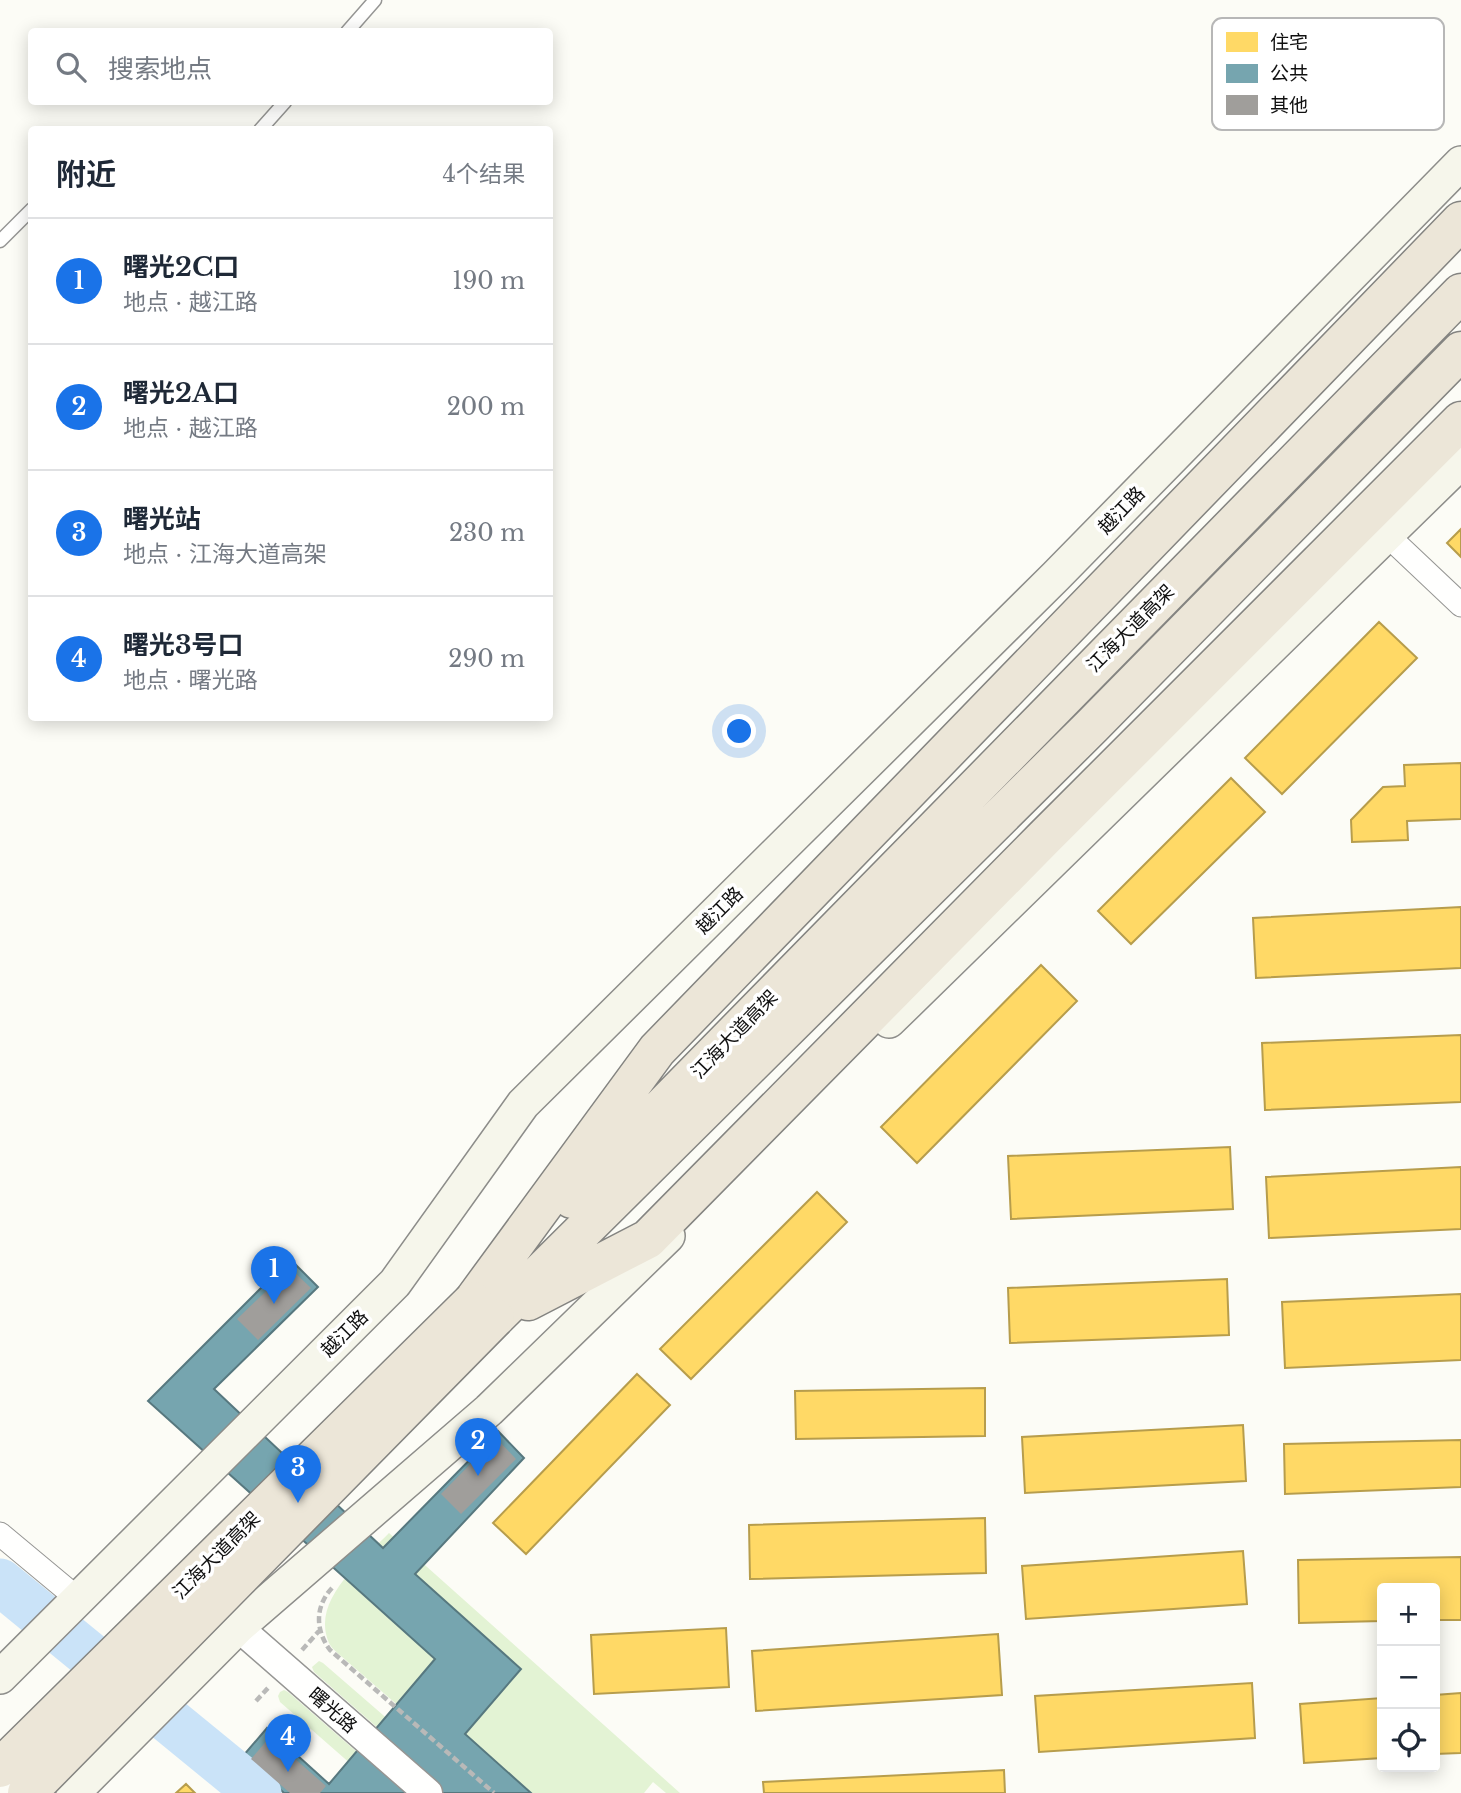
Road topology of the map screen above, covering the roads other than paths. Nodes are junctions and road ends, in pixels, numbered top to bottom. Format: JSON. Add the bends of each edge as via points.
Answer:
{"nodes":[{"id":1,"x":375,"y":0,"type":"edge"},
{"id":2,"x":350,"y":28,"type":"edge"},
{"id":3,"x":282,"y":105,"type":"edge"},
{"id":4,"x":264,"y":126,"type":"edge"},
{"id":5,"x":1461,"y":163,"type":"edge"},
{"id":6,"x":28,"y":213,"type":"edge"},
{"id":7,"x":1461,"y":221,"type":"edge"},
{"id":8,"x":0,"y":241,"type":"edge"},
{"id":9,"x":1461,"y":293,"type":"edge"},
{"id":10,"x":1461,"y":351,"type":"edge"},
{"id":11,"x":1461,"y":421,"type":"edge"},
{"id":12,"x":1461,"y":462,"type":"edge"},
{"id":13,"x":1388,"y":536,"type":"junction"},
{"id":14,"x":1461,"y":605,"type":"edge"},
{"id":15,"x":484,"y":1309,"type":"junction"},
{"id":16,"x":0,"y":1534,"type":"edge"},
{"id":17,"x":78,"y":1599,"type":"junction"},
{"id":18,"x":238,"y":1627,"type":"junction"},
{"id":19,"x":11,"y":1666,"type":"edge"},
{"id":20,"x":0,"y":1768,"type":"edge"},
{"id":21,"x":27,"y":1793,"type":"edge"},
{"id":22,"x":73,"y":1793,"type":"edge"},
{"id":23,"x":428,"y":1793,"type":"edge"}],
"edges":[{"from":1,"to":2,"type":"lane"},
{"from":3,"to":4,"type":"lane"},
{"from":5,"to":17,"type":"main road","name":"越江路","via":[[1066,566],[523,1104],[395,1283]]},
{"from":6,"to":8,"type":"lane"},
{"from":7,"to":15,"type":"highway","via":[[657,1050]]},
{"from":9,"to":15,"type":"highway","name":"江海大道高架"},
{"from":10,"to":15,"type":"highway","name":"江海大道高架","via":[[1092,726]]},
{"from":11,"to":15,"type":"highway","via":[[648,1239]]},
{"from":12,"to":13,"type":"main road"},
{"from":13,"to":14,"type":"street"},
{"from":13,"to":18,"type":"main road","via":[[489,1410]]},
{"from":15,"to":20,"type":"highway","name":"江海大道高架","bridge":true},
{"from":15,"to":21,"type":"highway","name":"江海大道高架","bridge":true},
{"from":16,"to":17,"type":"street"},
{"from":17,"to":19,"type":"main road","name":"越江路"},
{"from":18,"to":22,"type":"main road"},
{"from":18,"to":23,"type":"street","name":"曙光路"}]}
